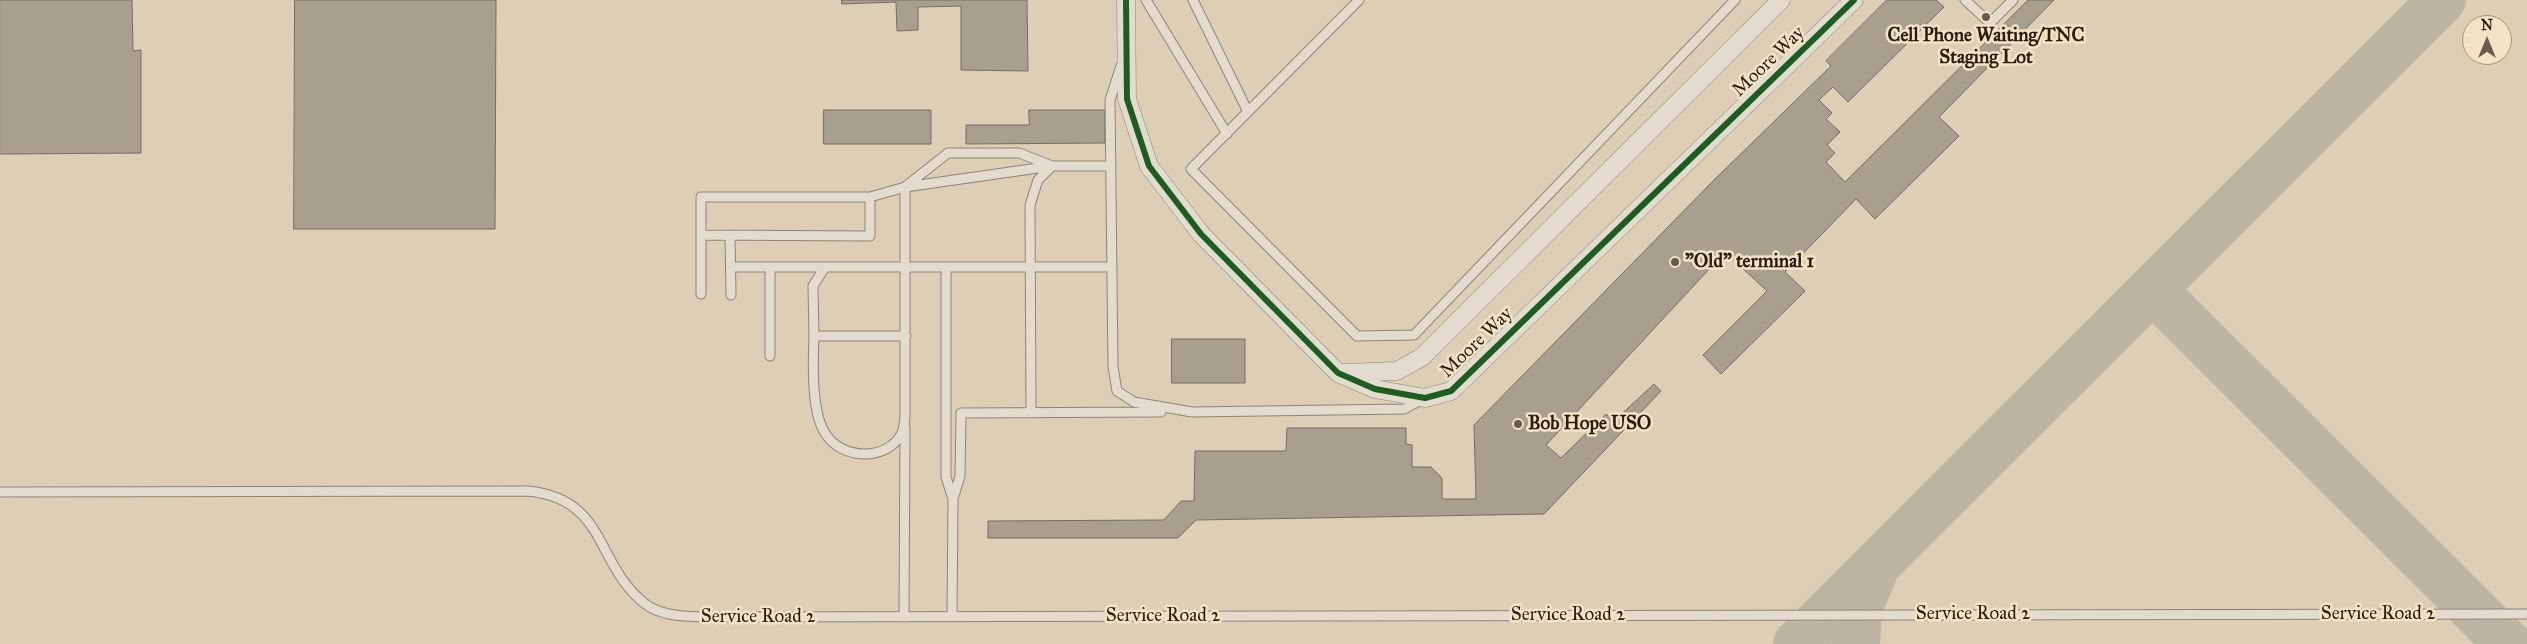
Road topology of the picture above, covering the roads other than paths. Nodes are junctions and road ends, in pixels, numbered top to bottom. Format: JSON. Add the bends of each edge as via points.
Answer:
{"nodes":[{"id":1,"x":1126,"y":0,"type":"edge"},
{"id":2,"x":1146,"y":0,"type":"edge"},
{"id":3,"x":1193,"y":0,"type":"edge"},
{"id":4,"x":1359,"y":0,"type":"edge"},
{"id":5,"x":1736,"y":0,"type":"edge"},
{"id":6,"x":1781,"y":0,"type":"edge"},
{"id":7,"x":1854,"y":0,"type":"edge"},
{"id":8,"x":1965,"y":0,"type":"edge"},
{"id":9,"x":2013,"y":0,"type":"edge"},
{"id":10,"x":1126,"y":51,"type":"junction"},
{"id":11,"x":1248,"y":112,"type":"junction"},
{"id":12,"x":1227,"y":134,"type":"junction"},
{"id":13,"x":1052,"y":166,"type":"junction"},
{"id":14,"x":1111,"y":166,"type":"junction"},
{"id":15,"x":905,"y":187,"type":"junction"},
{"id":16,"x":870,"y":197,"type":"junction"},
{"id":17,"x":701,"y":235,"type":"junction"},
{"id":18,"x":730,"y":235,"type":"junction"},
{"id":19,"x":770,"y":267,"type":"junction"},
{"id":20,"x":825,"y":267,"type":"junction"},
{"id":21,"x":906,"y":267,"type":"junction"},
{"id":22,"x":946,"y":267,"type":"junction"},
{"id":23,"x":1030,"y":267,"type":"junction"},
{"id":24,"x":1112,"y":267,"type":"junction"},
{"id":25,"x":730,"y":268,"type":"junction"},
{"id":26,"x":701,"y":294,"type":"dead end"},
{"id":27,"x":731,"y":295,"type":"dead end"},
{"id":28,"x":814,"y":336,"type":"junction"},
{"id":29,"x":906,"y":336,"type":"junction"},
{"id":30,"x":770,"y":356,"type":"dead end"},
{"id":31,"x":1338,"y":373,"type":"junction"},
{"id":32,"x":1425,"y":398,"type":"junction"},
{"id":33,"x":1192,"y":412,"type":"junction"},
{"id":34,"x":1031,"y":413,"type":"junction"},
{"id":35,"x":906,"y":418,"type":"junction"},
{"id":36,"x":0,"y":492,"type":"edge"},
{"id":37,"x":953,"y":499,"type":"junction"},
{"id":38,"x":2527,"y":614,"type":"edge"},
{"id":39,"x":952,"y":616,"type":"junction"},
{"id":40,"x":904,"y":617,"type":"junction"}],
"edges":[{"from":1,"to":10,"type":"street","name":"Moore Way"},
{"from":2,"to":12,"type":"lane"},
{"from":3,"to":11,"type":"lane"},
{"from":4,"to":11,"type":"lane"},
{"from":5,"to":12,"type":"lane","via":[[1414,335],[1357,336],[1191,169]]},
{"from":6,"to":31,"type":"street","via":[[1422,357],[1397,371]]},
{"from":7,"to":32,"type":"street","name":"Moore Way","via":[[1451,391]]},
{"from":8,"to":9,"type":"lane","via":[[1990,23]]},
{"from":10,"to":14,"type":"lane","via":[[1110,100]]},
{"from":10,"to":31,"type":"street","name":"Moore Way","via":[[1126,99],[1149,166],[1201,234]]},
{"from":11,"to":12,"type":"lane"},
{"from":13,"to":14,"type":"lane"},
{"from":13,"to":15,"type":"lane"},
{"from":13,"to":15,"type":"lane","via":[[1020,153],[948,153]]},
{"from":13,"to":23,"type":"lane","via":[[1038,180],[1030,205]]},
{"from":14,"to":24,"type":"lane"},
{"from":15,"to":16,"type":"lane"},
{"from":15,"to":21,"type":"lane"},
{"from":16,"to":17,"type":"lane","via":[[701,197]]},
{"from":16,"to":18,"type":"lane","via":[[870,236]]},
{"from":17,"to":18,"type":"lane"},
{"from":17,"to":26,"type":"lane"},
{"from":18,"to":25,"type":"lane"},
{"from":19,"to":20,"type":"lane"},
{"from":19,"to":25,"type":"lane"},
{"from":19,"to":30,"type":"lane"},
{"from":20,"to":21,"type":"lane"},
{"from":20,"to":28,"type":"lane","via":[[813,286]]},
{"from":21,"to":22,"type":"lane"},
{"from":21,"to":29,"type":"lane"},
{"from":22,"to":23,"type":"lane"},
{"from":22,"to":37,"type":"lane","via":[[946,477]]},
{"from":23,"to":24,"type":"lane"},
{"from":23,"to":34,"type":"lane"},
{"from":24,"to":33,"type":"lane","via":[[1113,367],[1118,391],[1134,402]]},
{"from":25,"to":27,"type":"lane"},
{"from":28,"to":29,"type":"lane"},
{"from":28,"to":35,"type":"lane","via":[[817,416],[825,434],[837,446],[853,454],[877,453],[893,444],[902,433]]},
{"from":29,"to":35,"type":"lane"},
{"from":31,"to":32,"type":"street","name":"Moore Way","via":[[1375,389]]},
{"from":32,"to":33,"type":"lane","via":[[1404,409]]},
{"from":33,"to":34,"type":"lane"},
{"from":34,"to":37,"type":"lane","via":[[961,413],[960,476]]},
{"from":35,"to":40,"type":"lane"},
{"from":36,"to":40,"type":"lane","name":"Service Road 2","via":[[548,493],[580,511],[623,579],[644,603],[671,615]]},
{"from":37,"to":39,"type":"lane"},
{"from":38,"to":39,"type":"lane","name":"Service Road 2"},
{"from":39,"to":40,"type":"lane","name":"Service Road 2"}]}
